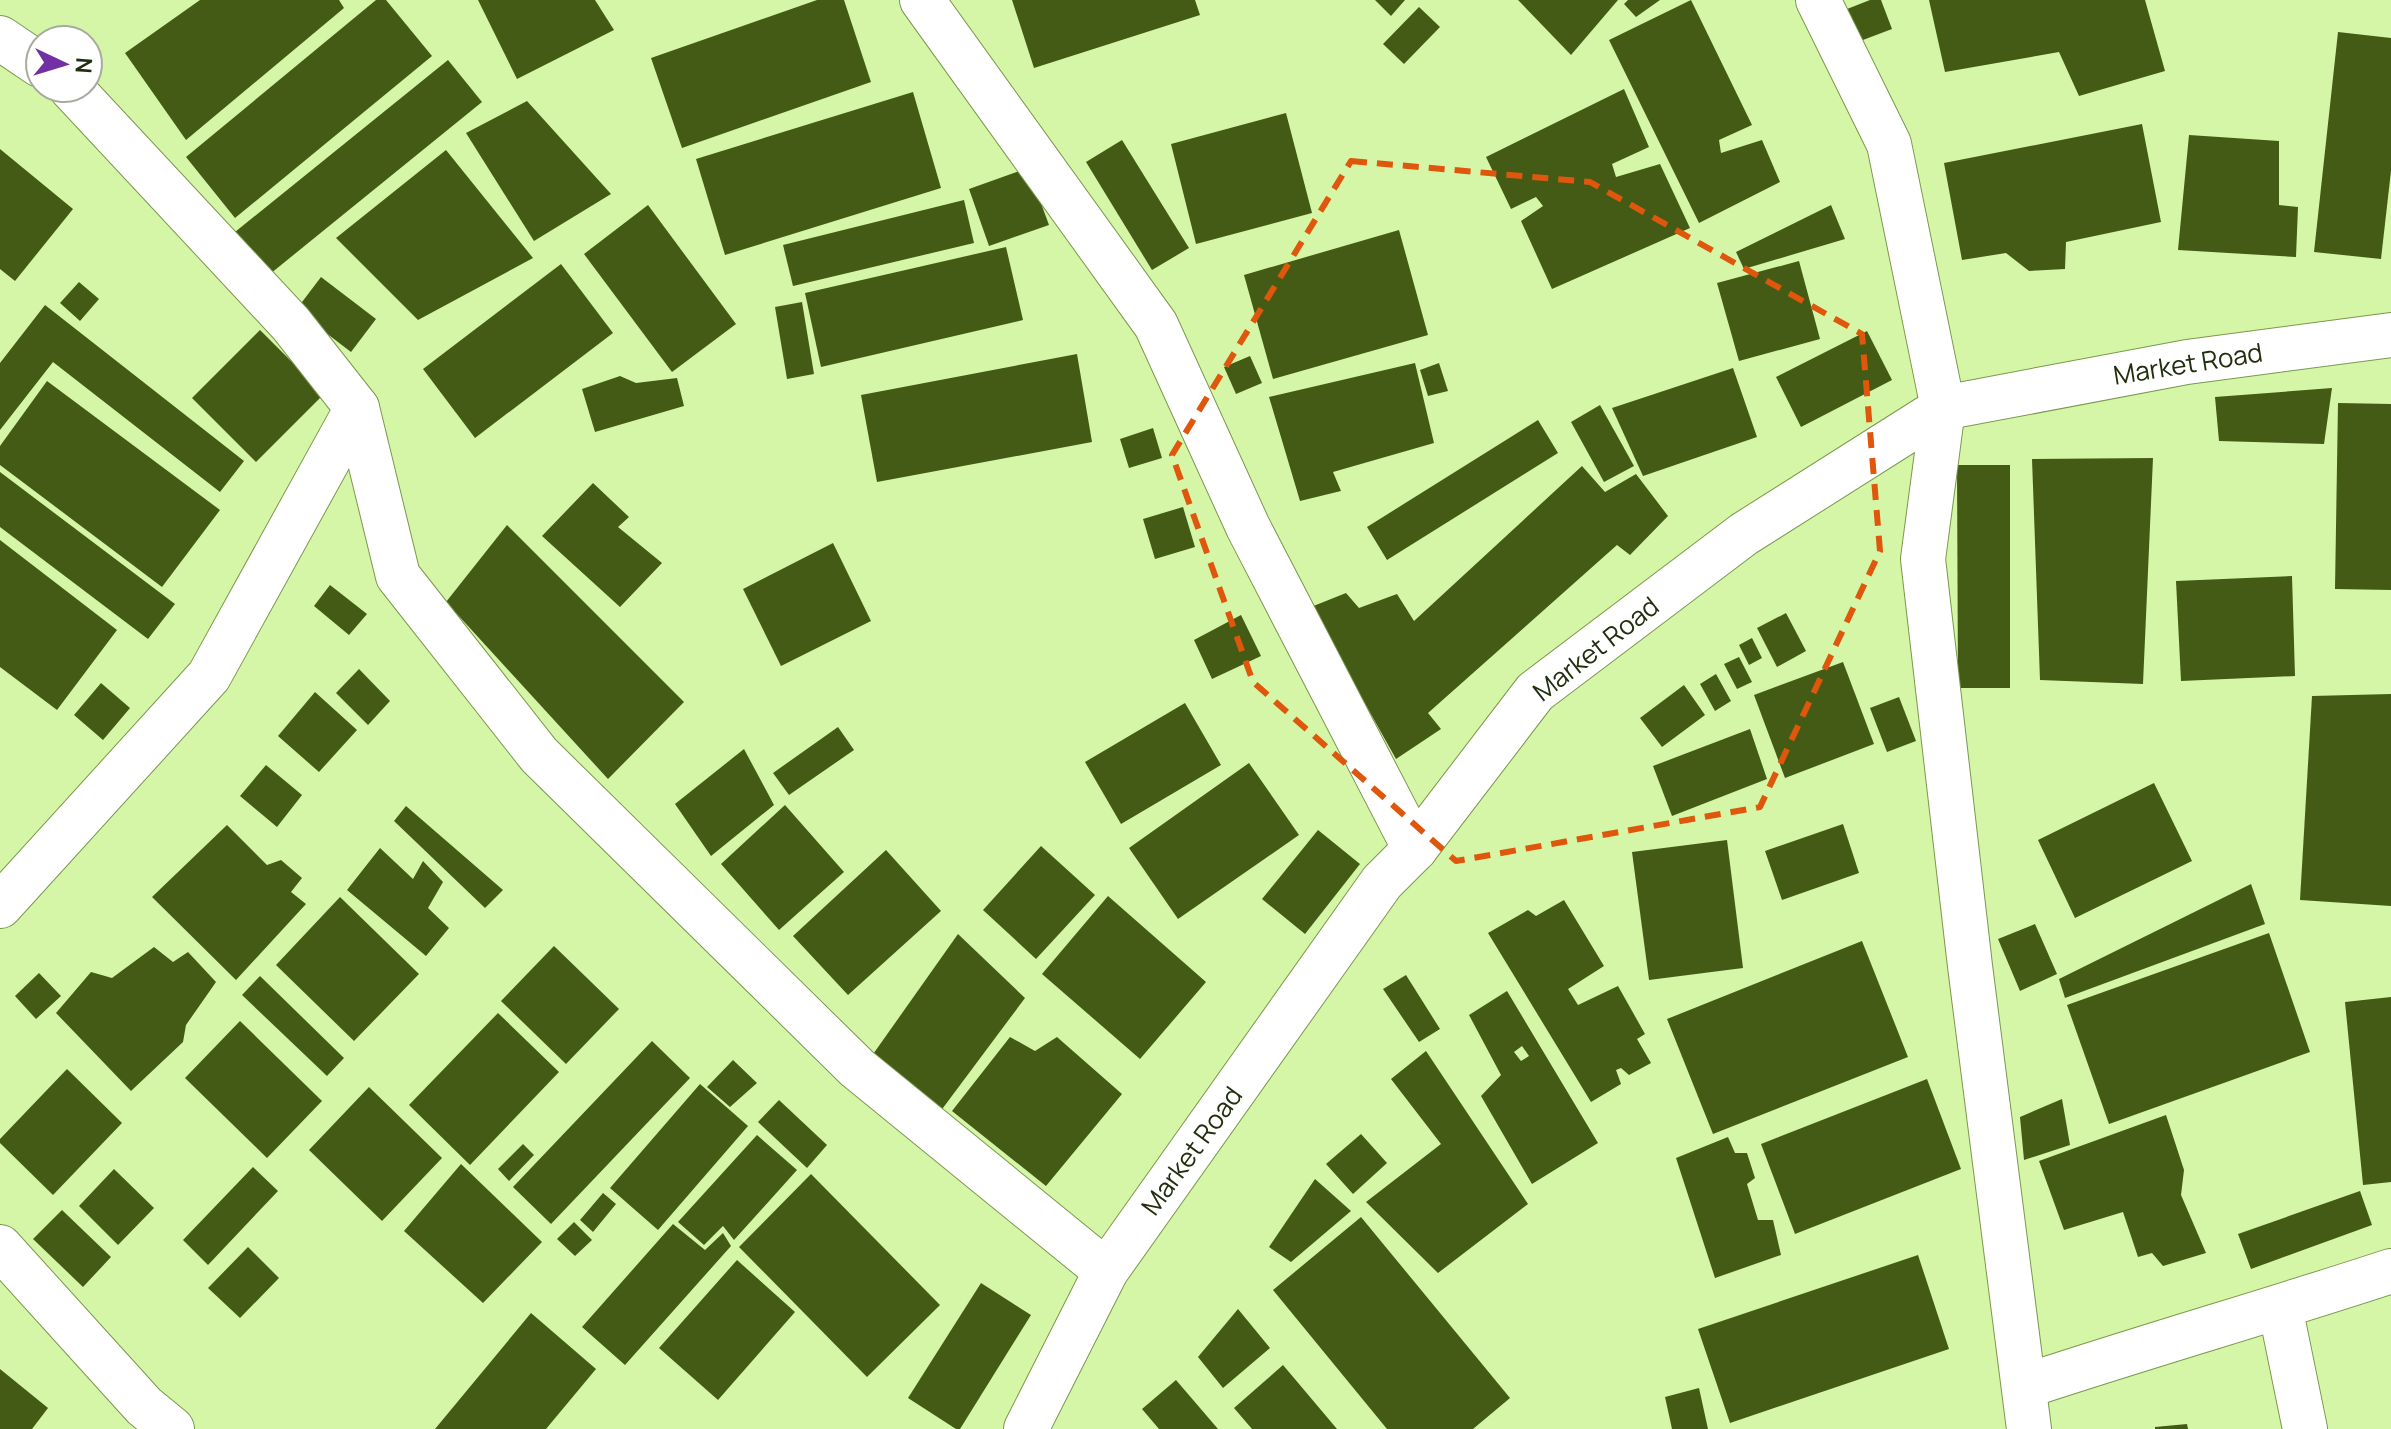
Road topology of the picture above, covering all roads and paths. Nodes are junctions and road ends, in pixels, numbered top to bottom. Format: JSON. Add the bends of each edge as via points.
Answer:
{"nodes":[{"id":1,"x":922,"y":0,"type":"edge"},
{"id":2,"x":1818,"y":0,"type":"edge"},
{"id":3,"x":0,"y":38,"type":"edge"},
{"id":4,"x":24,"y":54,"type":"edge"},
{"id":5,"x":86,"y":104,"type":"edge"},
{"id":6,"x":2391,"y":335,"type":"edge"},
{"id":7,"x":357,"y":408,"type":"junction"},
{"id":8,"x":1943,"y":408,"type":"junction"},
{"id":9,"x":1415,"y":849,"type":"junction"},
{"id":10,"x":0,"y":906,"type":"edge"},
{"id":11,"x":0,"y":1247,"type":"edge"},
{"id":12,"x":1106,"y":1271,"type":"junction"},
{"id":13,"x":2391,"y":1271,"type":"edge"},
{"id":14,"x":2280,"y":1307,"type":"junction"},
{"id":15,"x":2026,"y":1386,"type":"junction"},
{"id":16,"x":172,"y":1429,"type":"edge"},
{"id":17,"x":1026,"y":1429,"type":"edge"},
{"id":18,"x":2029,"y":1429,"type":"edge"},
{"id":19,"x":2305,"y":1429,"type":"edge"}],
"edges":[{"from":1,"to":9,"type":"street","via":[[1156,325],[1248,527]]},
{"from":2,"to":8,"type":"street","via":[[1889,144]]},
{"from":3,"to":4,"type":"street"},
{"from":5,"to":7,"type":"street","via":[[291,324]]},
{"from":6,"to":8,"type":"street","name":"Market Road","via":[[2187,362]]},
{"from":7,"to":10,"type":"street","via":[[209,676]]},
{"from":7,"to":12,"type":"street","via":[[398,576],[539,755],[857,1068]]},
{"from":8,"to":9,"type":"street","name":"Market Road","via":[[1744,534],[1535,692]]},
{"from":8,"to":15,"type":"street","via":[[1923,559]]},
{"from":9,"to":12,"type":"street","name":"Market Road","via":[[1382,882]]},
{"from":11,"to":16,"type":"street","via":[[144,1406]]},
{"from":12,"to":17,"type":"street","name":"Market Road"},
{"from":13,"to":14,"type":"street"},
{"from":14,"to":15,"type":"street"},
{"from":14,"to":19,"type":"street"},
{"from":15,"to":18,"type":"street"}]}
